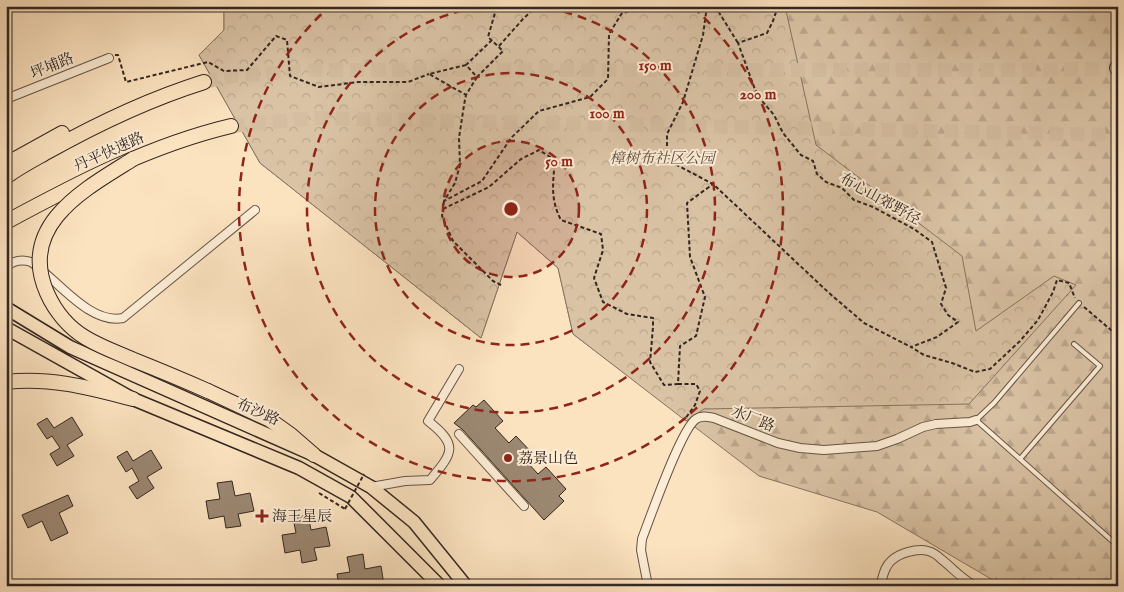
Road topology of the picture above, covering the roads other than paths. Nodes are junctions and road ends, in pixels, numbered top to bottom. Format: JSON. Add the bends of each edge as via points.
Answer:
{"nodes":[{"id":1,"x":109,"y":58,"type":"road end"},
{"id":2,"x":204,"y":82,"type":"tunnel mouth"},
{"id":3,"x":6,"y":99,"type":"edge"},
{"id":4,"x":152,"y":100,"type":"junction"},
{"id":5,"x":230,"y":126,"type":"tunnel mouth"},
{"id":6,"x":132,"y":158,"type":"junction"},
{"id":7,"x":6,"y":164,"type":"edge"},
{"id":8,"x":6,"y":177,"type":"edge"},
{"id":9,"x":255,"y":210,"type":"dead end"},
{"id":10,"x":6,"y":222,"type":"edge"},
{"id":11,"x":6,"y":267,"type":"edge"},
{"id":12,"x":1079,"y":303,"type":"road end"},
{"id":13,"x":6,"y":308,"type":"edge"},
{"id":14,"x":6,"y":328,"type":"edge"},
{"id":15,"x":1074,"y":344,"type":"dead end"},
{"id":16,"x":459,"y":369,"type":"dead end"},
{"id":17,"x":6,"y":382,"type":"edge"},
{"id":18,"x":133,"y":399,"type":"junction"},
{"id":19,"x":976,"y":420,"type":"junction"},
{"id":20,"x":458,"y":434,"type":"dead end"},
{"id":21,"x":314,"y":455,"type":"junction"},
{"id":22,"x":1020,"y":459,"type":"junction"},
{"id":23,"x":372,"y":487,"type":"junction"},
{"id":24,"x":524,"y":506,"type":"dead end"},
{"id":25,"x":1118,"y":546,"type":"edge"},
{"id":26,"x":440,"y":586,"type":"edge"},
{"id":27,"x":466,"y":586,"type":"edge"},
{"id":28,"x":648,"y":586,"type":"edge"},
{"id":29,"x":880,"y":586,"type":"edge"},
{"id":30,"x":975,"y":586,"type":"edge"}],
"edges":[{"from":1,"to":3,"type":"street","name":"坪埔路"},
{"from":2,"to":4,"type":"highway","name":"丹平快速路"},
{"from":4,"to":7,"type":"highway","via":[[105,114]]},
{"from":4,"to":8,"type":"highway","name":"丹平快速路","via":[[67,141]]},
{"from":5,"to":6,"type":"highway","name":"丹平快速路"},
{"from":6,"to":10,"type":"highway","name":"丹平快速路","bridge":true},
{"from":6,"to":21,"type":"highway","bridge":true,"via":[[70,201],[50,224],[40,253],[43,284],[50,300],[60,315],[84,337],[270,420]]},
{"from":9,"to":11,"type":"street","via":[[123,318],[110,318],[88,309],[31,262],[17,260]]},
{"from":12,"to":19,"type":"lane"},
{"from":13,"to":21,"type":"main road","name":"布沙路","via":[[70,347]]},
{"from":14,"to":18,"type":"main road"},
{"from":15,"to":22,"type":"lane","via":[[1100,366]]},
{"from":16,"to":23,"type":"street","via":[[428,420],[448,440],[446,462],[430,480]]},
{"from":17,"to":18,"type":"highway","via":[[29,380],[79,385]]},
{"from":18,"to":26,"type":"main road","via":[[299,468],[351,497]]},
{"from":19,"to":22,"type":"lane"},
{"from":19,"to":28,"type":"street","name":"水厂路","via":[[923,427],[877,446],[824,450],[778,443],[709,417],[696,419],[690,424],[670,466],[642,539]]},
{"from":20,"to":24,"type":"street"},
{"from":21,"to":23,"type":"main road","name":"布沙路"},
{"from":22,"to":25,"type":"lane"},
{"from":23,"to":27,"type":"main road","name":"布沙路","via":[[414,522]]},
{"from":29,"to":30,"type":"street","via":[[891,560],[899,555],[928,550]]}]}
